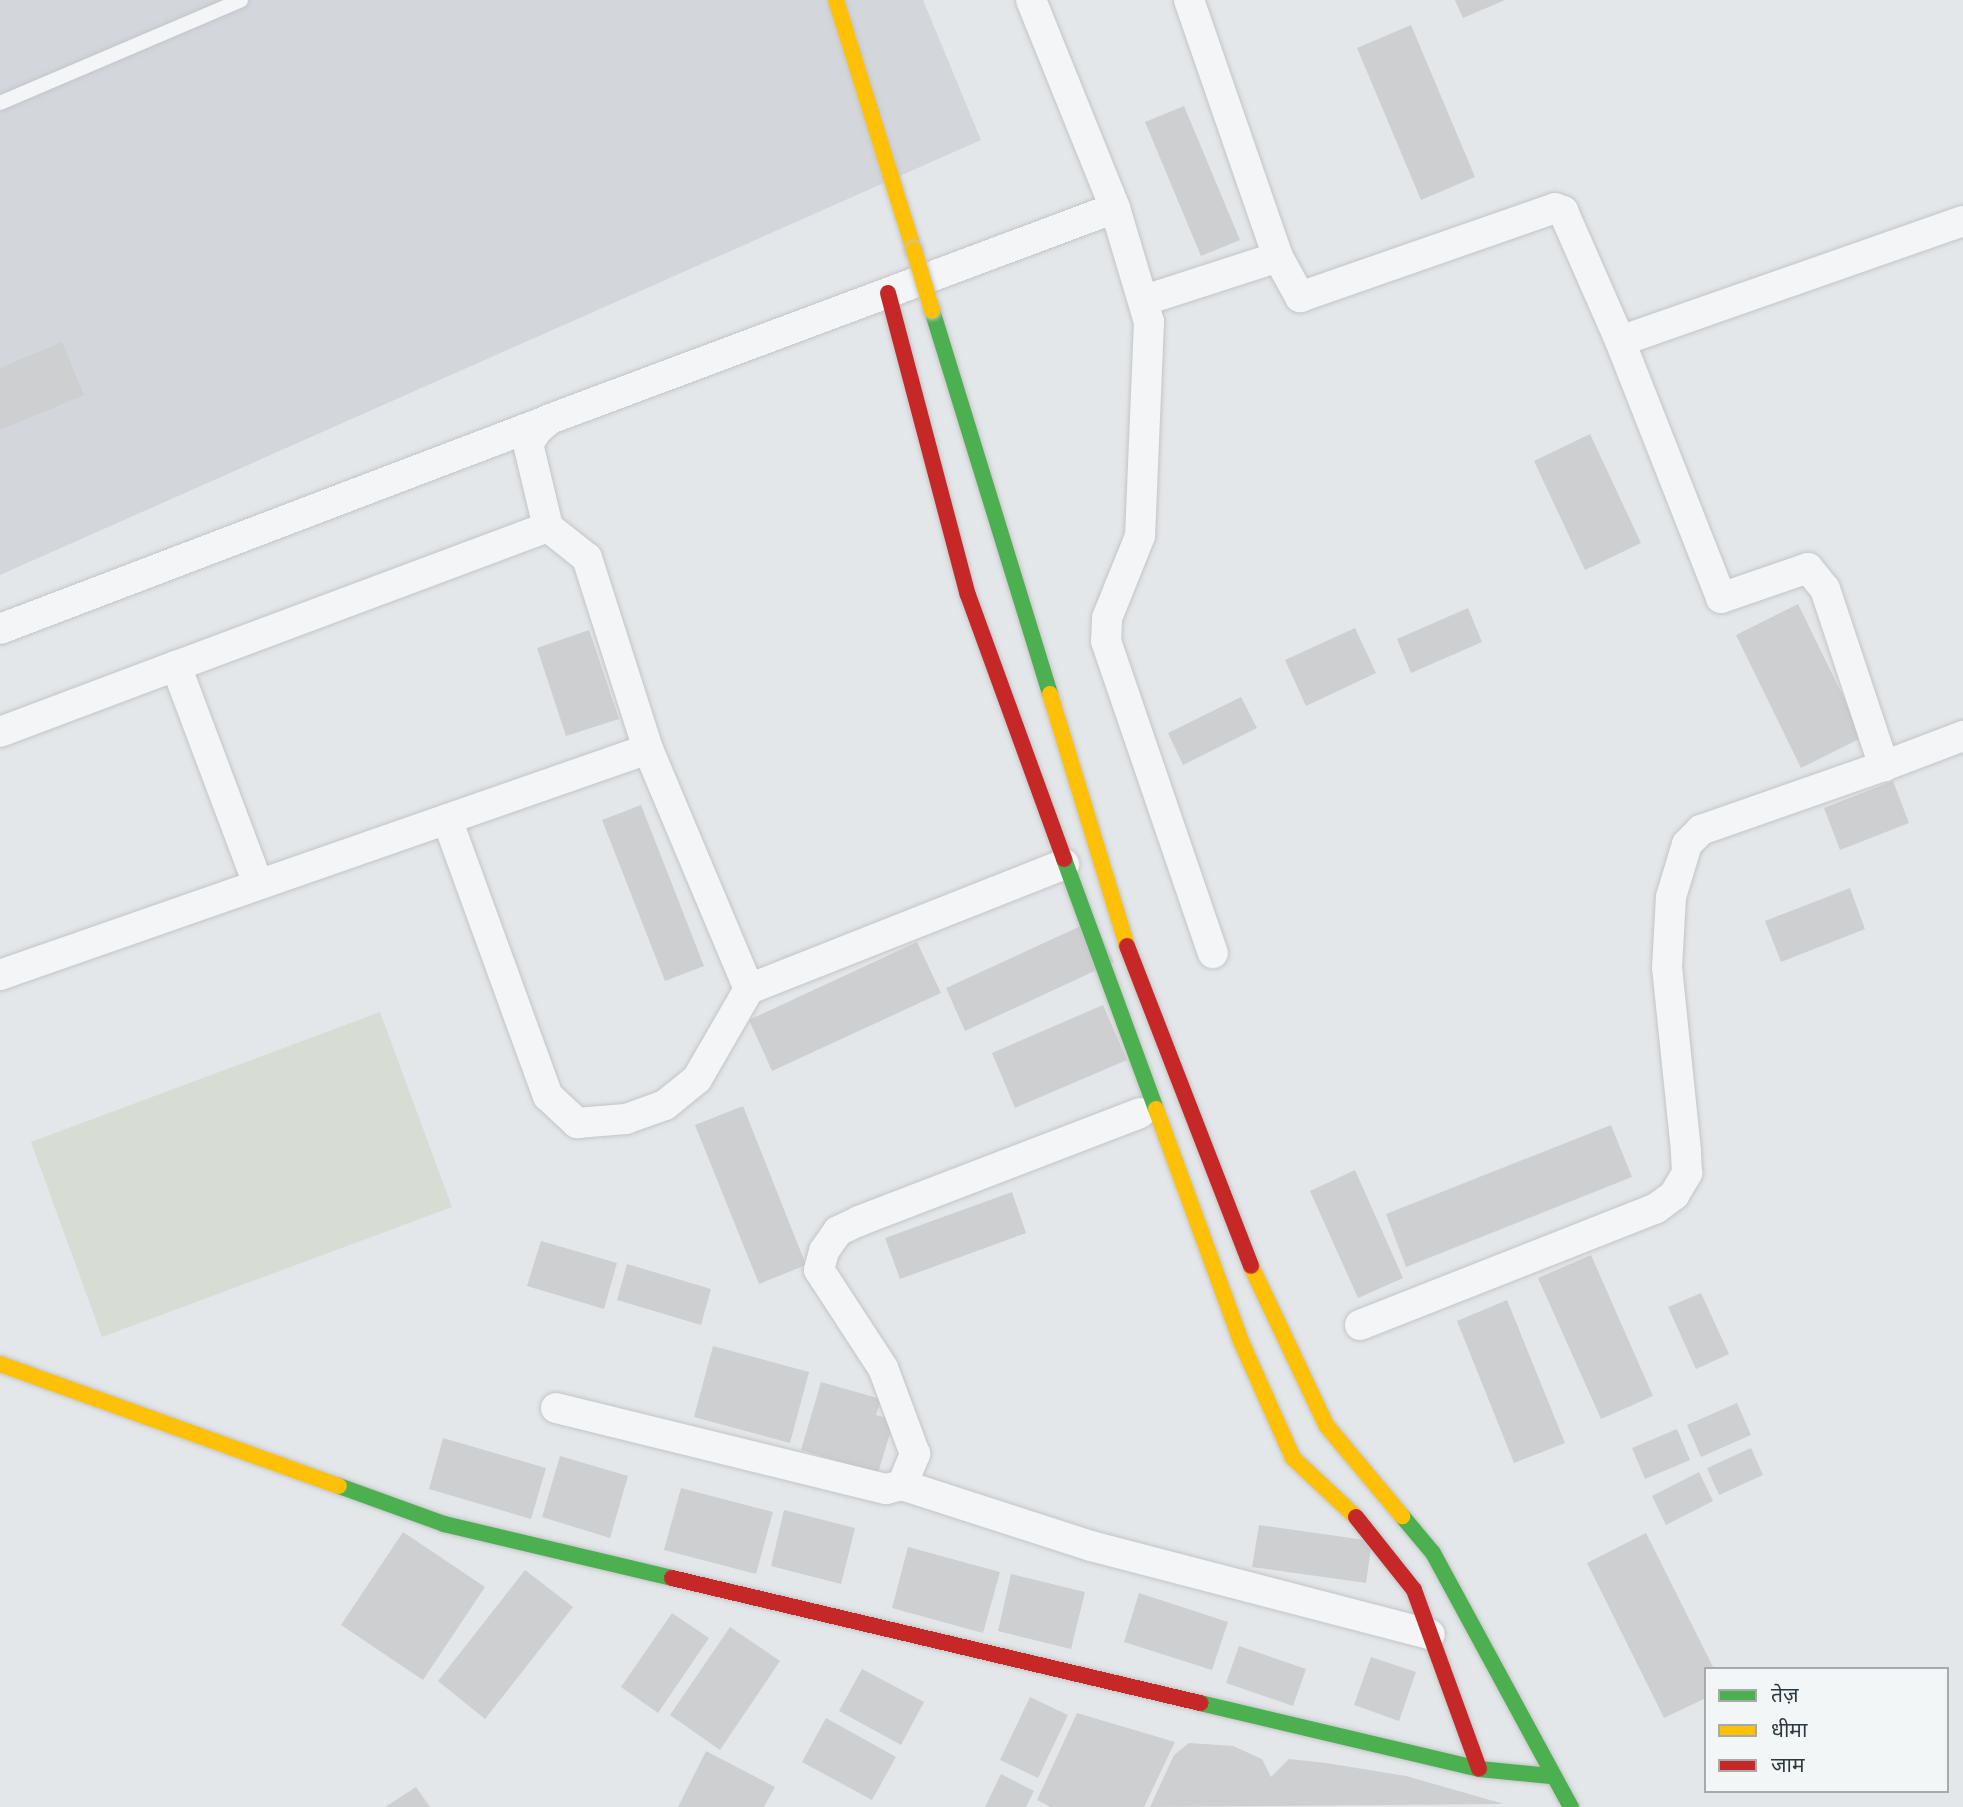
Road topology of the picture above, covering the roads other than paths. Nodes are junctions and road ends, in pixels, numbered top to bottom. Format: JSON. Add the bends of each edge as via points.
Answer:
{"nodes":[{"id":1,"x":241,"y":0,"type":"edge"},
{"id":2,"x":836,"y":0,"type":"edge"},
{"id":3,"x":1031,"y":0,"type":"edge"},
{"id":4,"x":1189,"y":0,"type":"edge"},
{"id":5,"x":0,"y":103,"type":"edge"},
{"id":6,"x":1115,"y":208,"type":"junction"},
{"id":7,"x":1963,"y":221,"type":"edge"},
{"id":8,"x":1278,"y":257,"type":"junction"},
{"id":9,"x":888,"y":293,"type":"junction"},
{"id":10,"x":1144,"y":300,"type":"junction"},
{"id":11,"x":1620,"y":341,"type":"junction"},
{"id":12,"x":550,"y":419,"type":"junction"},
{"id":13,"x":548,"y":527,"type":"junction"},
{"id":14,"x":0,"y":629,"type":"edge"},
{"id":15,"x":176,"y":666,"type":"junction"},
{"id":16,"x":0,"y":732,"type":"edge"},
{"id":17,"x":1963,"y":736,"type":"edge"},
{"id":18,"x":648,"y":749,"type":"junction"},
{"id":19,"x":1884,"y":766,"type":"junction"},
{"id":20,"x":447,"y":818,"type":"junction"},
{"id":21,"x":1064,"y":864,"type":"junction"},
{"id":22,"x":258,"y":884,"type":"junction"},
{"id":23,"x":1213,"y":953,"type":"dead end"},
{"id":24,"x":0,"y":975,"type":"edge"},
{"id":25,"x":749,"y":989,"type":"junction"},
{"id":26,"x":1140,"y":1113,"type":"dead end"},
{"id":27,"x":1360,"y":1325,"type":"dead end"},
{"id":28,"x":0,"y":1364,"type":"edge"},
{"id":29,"x":556,"y":1408,"type":"dead end"},
{"id":30,"x":902,"y":1485,"type":"junction"},
{"id":31,"x":1430,"y":1634,"type":"junction"},
{"id":32,"x":1479,"y":1769,"type":"junction"},
{"id":33,"x":1551,"y":1776,"type":"junction"},
{"id":34,"x":1571,"y":1807,"type":"edge"}],
"edges":[{"from":1,"to":5,"type":"lane"},
{"from":2,"to":33,"type":"street","bridge":true,"via":[[1143,997],[1228,1217],[1326,1425],[1433,1553],[1468,1608]]},
{"from":3,"to":6,"type":"street"},
{"from":4,"to":8,"type":"street"},
{"from":6,"to":9,"type":"street"},
{"from":6,"to":10,"type":"street"},
{"from":7,"to":11,"type":"street"},
{"from":8,"to":10,"type":"street"},
{"from":8,"to":11,"type":"street","via":[[1300,297],[1320,295],[1555,208],[1563,211]]},
{"from":9,"to":12,"type":"street"},
{"from":9,"to":21,"type":"street","via":[[968,595]]},
{"from":10,"to":23,"type":"street","via":[[1145,506],[1140,537],[1107,618],[1106,641]]},
{"from":11,"to":19,"type":"street","via":[[1721,598],[1791,570],[1808,568],[1819,579]]},
{"from":12,"to":13,"type":"street","via":[[528,444]]},
{"from":12,"to":14,"type":"street"},
{"from":13,"to":15,"type":"street"},
{"from":13,"to":18,"type":"street","via":[[587,558]]},
{"from":15,"to":16,"type":"street"},
{"from":15,"to":22,"type":"street"},
{"from":17,"to":19,"type":"street"},
{"from":18,"to":20,"type":"street"},
{"from":18,"to":25,"type":"street"},
{"from":19,"to":27,"type":"street","via":[[1702,830],[1687,844],[1671,897],[1667,968],[1687,1173],[1674,1195],[1655,1209]]},
{"from":20,"to":22,"type":"street"},
{"from":20,"to":25,"type":"street","via":[[548,1096],[577,1123],[626,1119],[665,1105],[697,1079]]},
{"from":21,"to":25,"type":"street"},
{"from":21,"to":31,"type":"street","via":[[1240,1339],[1293,1458],[1352,1512],[1414,1590]]},
{"from":22,"to":24,"type":"street"},
{"from":26,"to":30,"type":"street","via":[[859,1221],[838,1231],[824,1251],[819,1270],[883,1368],[915,1454]]},
{"from":28,"to":32,"type":"street","via":[[444,1524]]},
{"from":29,"to":30,"type":"street","via":[[886,1489]]},
{"from":30,"to":31,"type":"street","via":[[1091,1546]]},
{"from":31,"to":32,"type":"street"},
{"from":32,"to":33,"type":"street"},
{"from":33,"to":34,"type":"street"}]}
